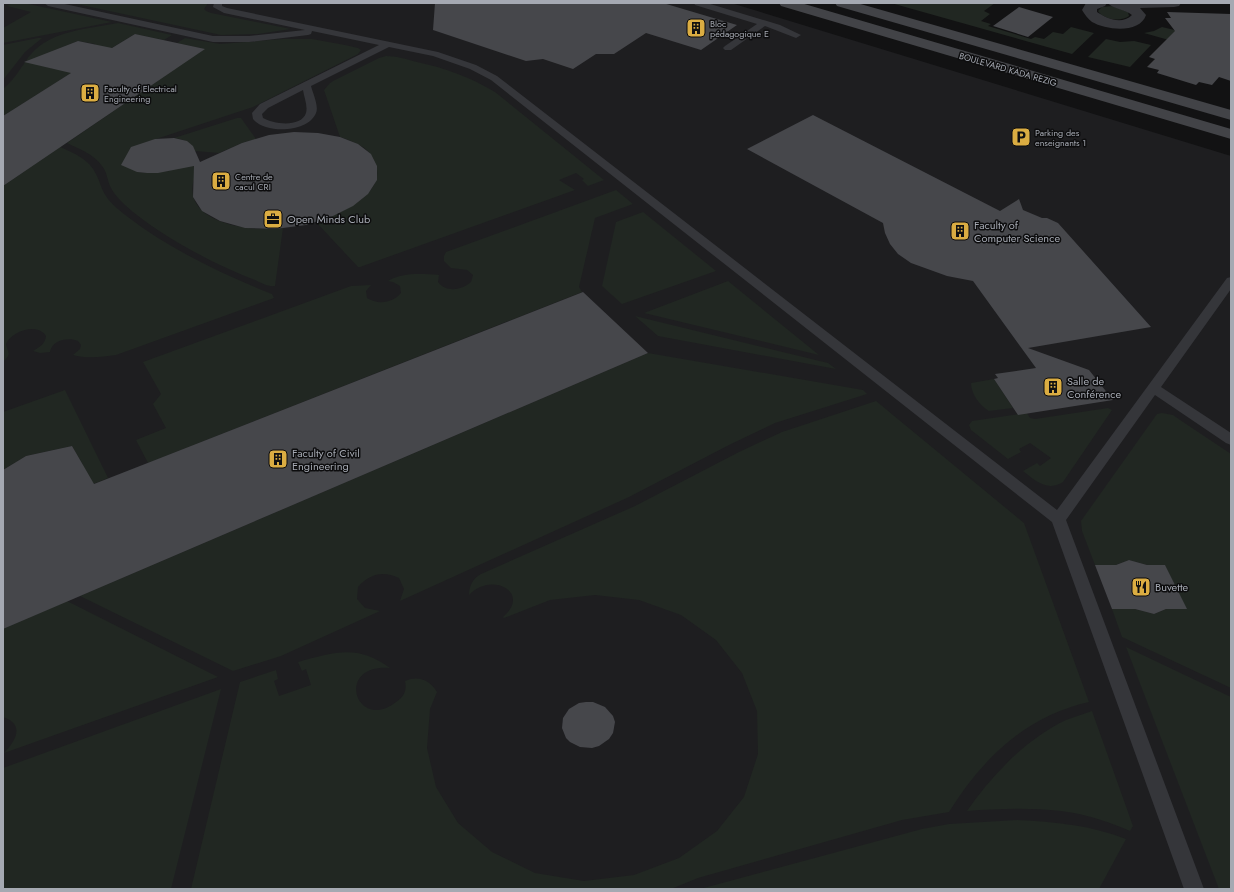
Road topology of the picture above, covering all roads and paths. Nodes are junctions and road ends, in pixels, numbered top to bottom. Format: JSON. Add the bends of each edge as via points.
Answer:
{"nodes":[{"id":1,"x":48,"y":3,"type":"edge"},
{"id":2,"x":218,"y":3,"type":"edge"},
{"id":3,"x":698,"y":3,"type":"edge"},
{"id":4,"x":786,"y":3,"type":"edge"},
{"id":5,"x":842,"y":3,"type":"edge"},
{"id":6,"x":1174,"y":3,"type":"edge"},
{"id":7,"x":1118,"y":4,"type":"edge"},
{"id":8,"x":1092,"y":5,"type":"edge"},
{"id":9,"x":1141,"y":7,"type":"edge"},
{"id":10,"x":764,"y":23,"type":"junction"},
{"id":11,"x":320,"y":30,"type":"junction"},
{"id":12,"x":796,"y":35,"type":"dead end"},
{"id":13,"x":388,"y":44,"type":"junction"},
{"id":14,"x":728,"y":48,"type":"dead end"},
{"id":15,"x":306,"y":85,"type":"junction"},
{"id":16,"x":1231,"y":115,"type":"edge"},
{"id":17,"x":1231,"y":134,"type":"edge"},
{"id":18,"x":1231,"y":281,"type":"edge"},
{"id":19,"x":1154,"y":388,"type":"junction"},
{"id":20,"x":1231,"y":440,"type":"edge"},
{"id":21,"x":1058,"y":519,"type":"junction"},
{"id":22,"x":1194,"y":889,"type":"edge"}],
"edges":[{"from":1,"to":11,"type":"lane","via":[[213,39],[249,39]]},
{"from":2,"to":11,"type":"lane","via":[[217,7],[224,10]]},
{"from":3,"to":10,"type":"lane"},
{"from":4,"to":17,"type":"main road","name":"BOULEVARD KADA REZIG"},
{"from":5,"to":16,"type":"main road","name":"BOULEVARD KADA REZIG"},
{"from":6,"to":9,"type":"street"},
{"from":7,"to":9,"type":"street"},
{"from":8,"to":9,"type":"street","via":[[1090,13],[1096,18],[1118,23],[1137,20]]},
{"from":10,"to":12,"type":"lane"},
{"from":10,"to":14,"type":"lane"},
{"from":11,"to":13,"type":"lane"},
{"from":13,"to":15,"type":"lane"},
{"from":13,"to":21,"type":"lane","via":[[435,54],[473,67],[494,78]]},
{"from":15,"to":15,"type":"lane","via":[[264,106],[257,113],[258,119],[273,126],[287,126],[303,121],[312,110]]},
{"from":18,"to":19,"type":"lane"},
{"from":19,"to":20,"type":"lane"},
{"from":19,"to":21,"type":"lane"},
{"from":21,"to":22,"type":"lane"}]}
